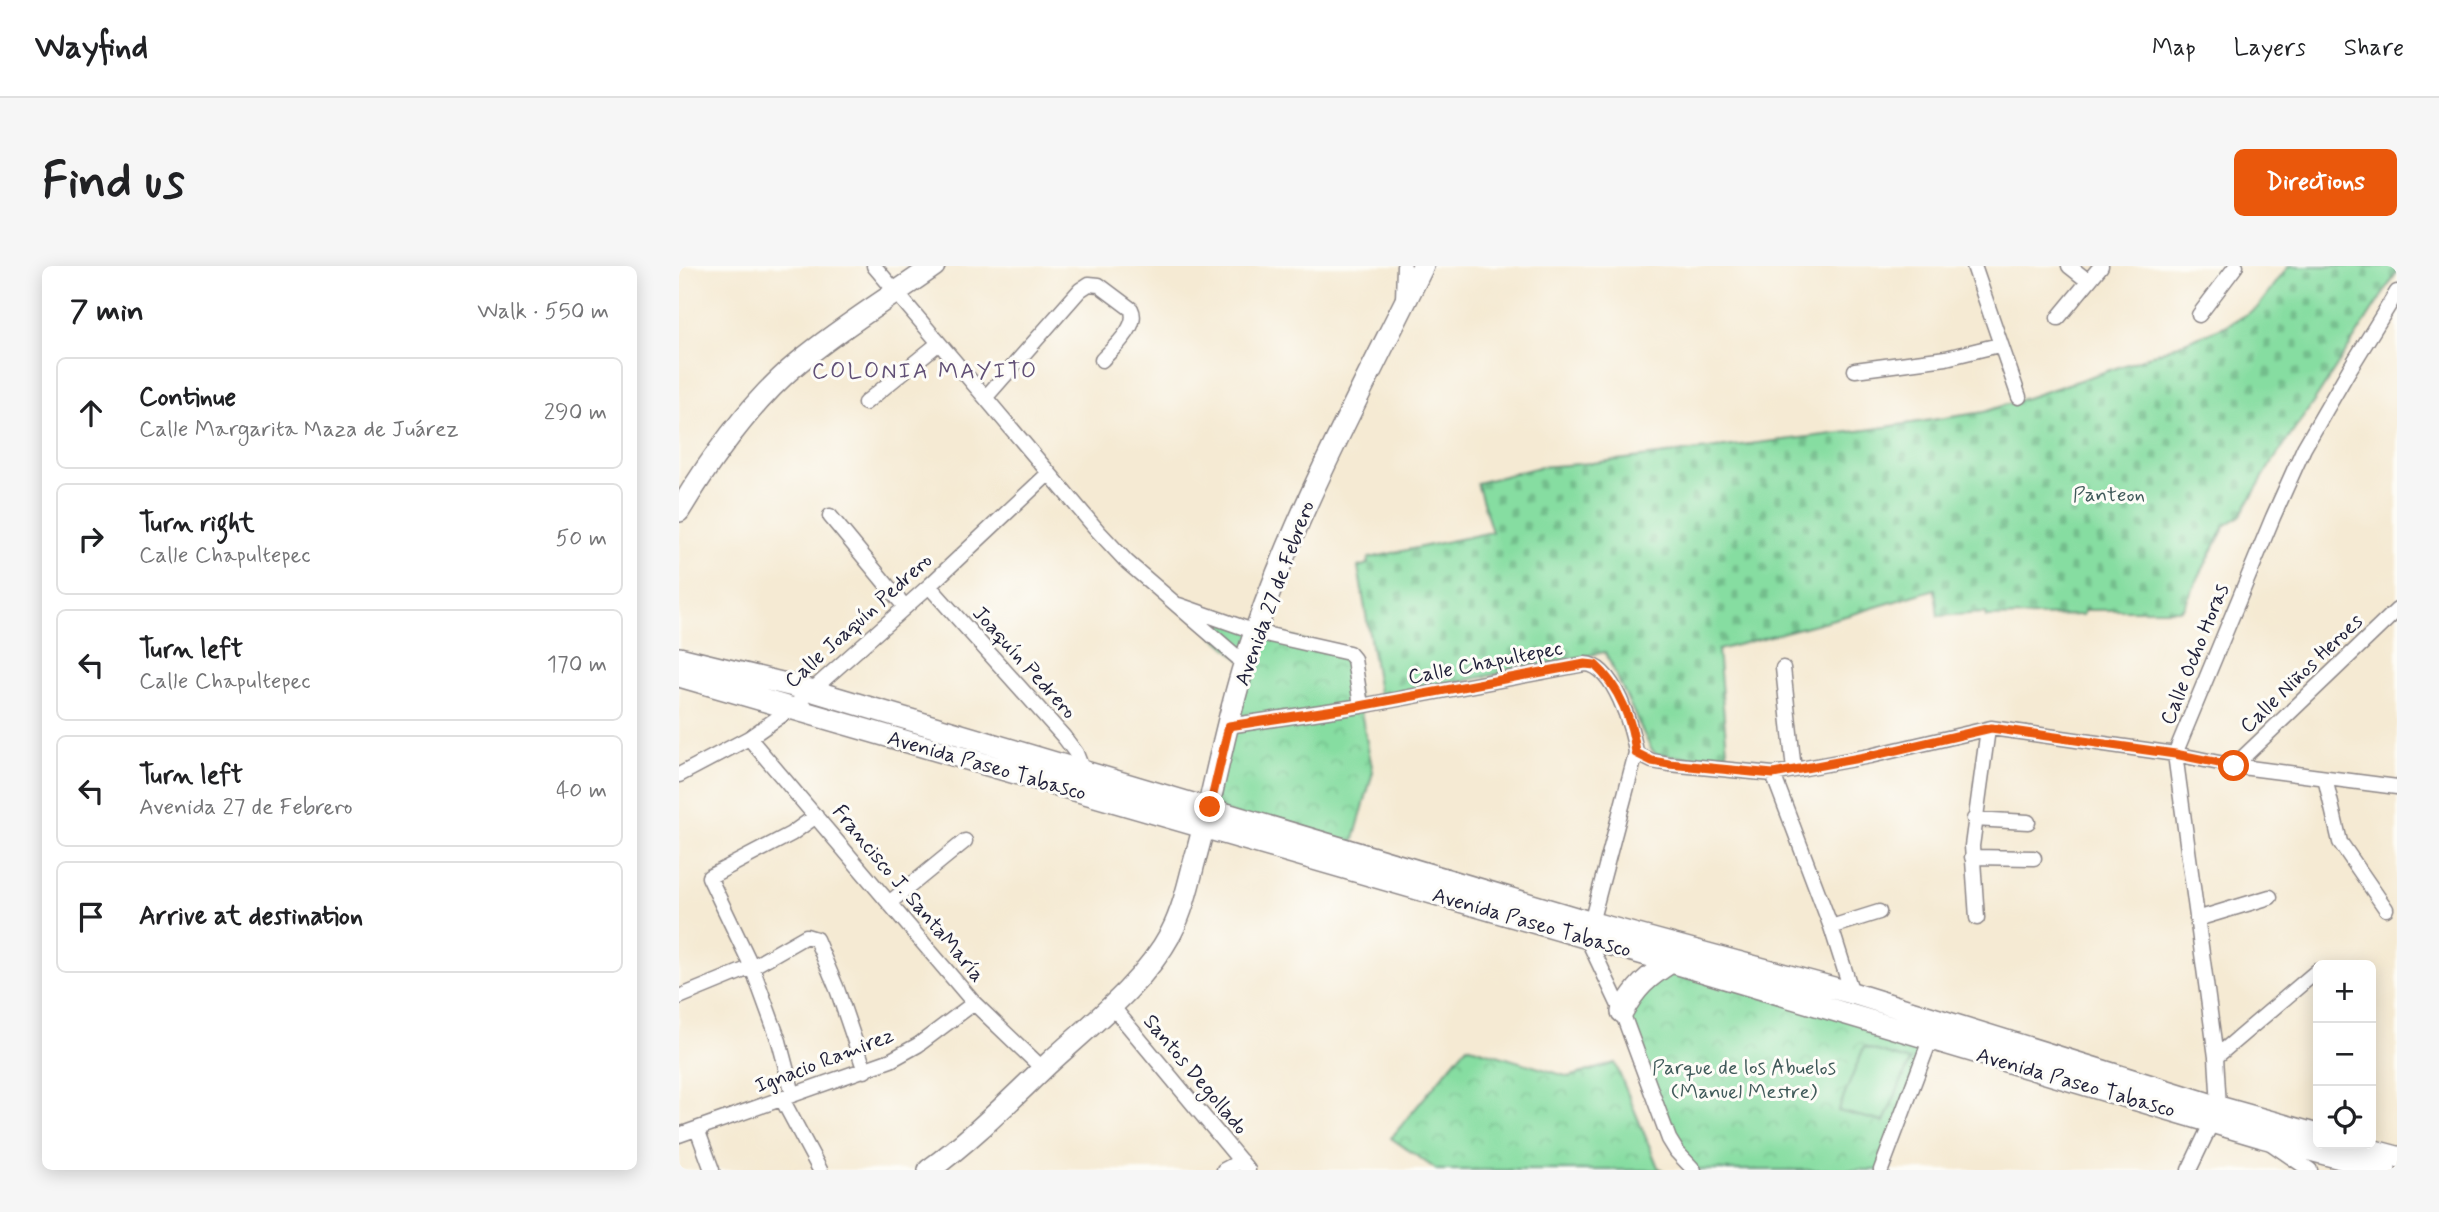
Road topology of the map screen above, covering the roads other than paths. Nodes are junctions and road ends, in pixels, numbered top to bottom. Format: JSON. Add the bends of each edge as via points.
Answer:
{"nodes":[{"id":1,"x":874,"y":266,"type":"edge"},
{"id":2,"x":912,"y":266,"type":"edge"},
{"id":3,"x":934,"y":266,"type":"edge"},
{"id":4,"x":1404,"y":266,"type":"edge"},
{"id":5,"x":1423,"y":266,"type":"edge"},
{"id":6,"x":1974,"y":266,"type":"edge"},
{"id":7,"x":2069,"y":266,"type":"edge"},
{"id":8,"x":2101,"y":266,"type":"edge"},
{"id":9,"x":2236,"y":266,"type":"edge"},
{"id":10,"x":2088,"y":281,"type":"junction"},
{"id":11,"x":891,"y":289,"type":"junction"},
{"id":12,"x":2397,"y":292,"type":"edge"},
{"id":13,"x":1403,"y":307,"type":"junction"},
{"id":14,"x":2199,"y":314,"type":"dead end"},
{"id":15,"x":2058,"y":318,"type":"dead end"},
{"id":16,"x":939,"y":343,"type":"junction"},
{"id":17,"x":1999,"y":345,"type":"junction"},
{"id":18,"x":1102,"y":360,"type":"dead end"},
{"id":19,"x":1855,"y":370,"type":"dead end"},
{"id":20,"x":986,"y":397,"type":"junction"},
{"id":21,"x":2019,"y":397,"type":"dead end"},
{"id":22,"x":865,"y":403,"type":"dead end"},
{"id":23,"x":1048,"y":474,"type":"junction"},
{"id":24,"x":679,"y":485,"type":"edge"},
{"id":25,"x":679,"y":511,"type":"edge"},
{"id":26,"x":830,"y":516,"type":"dead end"},
{"id":27,"x":929,"y":586,"type":"junction"},
{"id":28,"x":1178,"y":605,"type":"junction"},
{"id":29,"x":905,"y":607,"type":"junction"},
{"id":30,"x":2397,"y":610,"type":"edge"},
{"id":31,"x":1256,"y":632,"type":"junction"},
{"id":32,"x":679,"y":657,"type":"edge"},
{"id":33,"x":1244,"y":663,"type":"junction"},
{"id":34,"x":1783,"y":668,"type":"dead end"},
{"id":35,"x":679,"y":676,"type":"edge"},
{"id":36,"x":810,"y":690,"type":"junction"},
{"id":37,"x":1360,"y":706,"type":"junction"},
{"id":38,"x":792,"y":708,"type":"junction"},
{"id":39,"x":1229,"y":726,"type":"junction"},
{"id":40,"x":1988,"y":729,"type":"junction"},
{"id":41,"x":749,"y":738,"type":"junction"},
{"id":42,"x":1636,"y":753,"type":"junction"},
{"id":43,"x":2175,"y":754,"type":"junction"},
{"id":44,"x":2234,"y":766,"type":"junction"},
{"id":45,"x":1794,"y":770,"type":"junction"},
{"id":46,"x":1083,"y":771,"type":"junction"},
{"id":47,"x":1773,"y":774,"type":"junction"},
{"id":48,"x":679,"y":775,"type":"edge"},
{"id":49,"x":2325,"y":778,"type":"junction"},
{"id":50,"x":2397,"y":787,"type":"edge"},
{"id":51,"x":1210,"y":807,"type":"junction"},
{"id":52,"x":816,"y":816,"type":"junction"},
{"id":53,"x":1974,"y":819,"type":"junction"},
{"id":54,"x":2028,"y":822,"type":"dead end"},
{"id":55,"x":1204,"y":828,"type":"junction"},
{"id":56,"x":965,"y":841,"type":"dead end"},
{"id":57,"x":1972,"y":857,"type":"junction"},
{"id":58,"x":2034,"y":858,"type":"dead end"},
{"id":59,"x":2270,"y":897,"type":"dead end"},
{"id":60,"x":889,"y":903,"type":"junction"},
{"id":61,"x":2386,"y":909,"type":"dead end"},
{"id":62,"x":1879,"y":912,"type":"dead end"},
{"id":63,"x":1977,"y":918,"type":"dead end"},
{"id":64,"x":2197,"y":919,"type":"junction"},
{"id":65,"x":1831,"y":927,"type":"junction"},
{"id":66,"x":1588,"y":930,"type":"junction"},
{"id":67,"x":1671,"y":962,"type":"junction"},
{"id":68,"x":752,"y":967,"type":"junction"},
{"id":69,"x":2313,"y":974,"type":"edge"},
{"id":70,"x":1852,"y":993,"type":"junction"},
{"id":71,"x":679,"y":997,"type":"edge"},
{"id":72,"x":974,"y":1003,"type":"junction"},
{"id":73,"x":1111,"y":1005,"type":"junction"},
{"id":74,"x":1622,"y":1012,"type":"junction"},
{"id":75,"x":1930,"y":1040,"type":"junction"},
{"id":76,"x":2216,"y":1057,"type":"junction"},
{"id":77,"x":1043,"y":1069,"type":"junction"},
{"id":78,"x":865,"y":1071,"type":"junction"},
{"id":79,"x":787,"y":1097,"type":"junction"},
{"id":80,"x":2215,"y":1114,"type":"junction"},
{"id":81,"x":697,"y":1129,"type":"junction"},
{"id":82,"x":2313,"y":1134,"type":"edge"},
{"id":83,"x":679,"y":1135,"type":"edge"},
{"id":84,"x":2262,"y":1137,"type":"junction"},
{"id":85,"x":2367,"y":1149,"type":"edge"},
{"id":86,"x":2329,"y":1154,"type":"junction"},
{"id":87,"x":2397,"y":1157,"type":"edge"},
{"id":88,"x":1244,"y":1166,"type":"edge"},
{"id":89,"x":1686,"y":1168,"type":"edge"},
{"id":90,"x":2308,"y":1168,"type":"edge"},
{"id":91,"x":712,"y":1170,"type":"edge"},
{"id":92,"x":820,"y":1170,"type":"edge"},
{"id":93,"x":929,"y":1170,"type":"edge"},
{"id":94,"x":1224,"y":1170,"type":"edge"},
{"id":95,"x":1881,"y":1170,"type":"edge"},
{"id":96,"x":2189,"y":1170,"type":"edge"},
{"id":97,"x":2385,"y":1170,"type":"edge"}],
"edges":[{"from":1,"to":11,"type":"street"},
{"from":2,"to":11,"type":"main road"},
{"from":3,"to":11,"type":"main road"},
{"from":4,"to":13,"type":"street"},
{"from":5,"to":13,"type":"main road","name":"Avenida 27 de Febrero"},
{"from":6,"to":17,"type":"street"},
{"from":7,"to":10,"type":"street"},
{"from":8,"to":10,"type":"street"},
{"from":9,"to":14,"type":"street"},
{"from":10,"to":15,"type":"street"},
{"from":11,"to":16,"type":"street"},
{"from":11,"to":24,"type":"main road","via":[[804,341],[776,366],[716,434]]},
{"from":11,"to":25,"type":"main road","via":[[784,375],[719,450]]},
{"from":12,"to":43,"type":"street","name":"Calle Ocho Horas","via":[[2304,448]]},
{"from":13,"to":31,"type":"main road","name":"Avenida 27 de Febrero","via":[[1293,534]]},
{"from":16,"to":20,"type":"street"},
{"from":16,"to":22,"type":"street"},
{"from":17,"to":19,"type":"street","via":[[1946,358]]},
{"from":17,"to":21,"type":"street"},
{"from":18,"to":20,"type":"street","via":[[1133,324],[1133,314],[1101,287],[1089,284]]},
{"from":20,"to":23,"type":"street"},
{"from":23,"to":27,"type":"street","name":"Calle Joaquín Pedrero"},
{"from":23,"to":28,"type":"street","via":[[1127,562]]},
{"from":26,"to":29,"type":"street"},
{"from":27,"to":29,"type":"street","name":"Calle Joaquín Pedrero"},
{"from":27,"to":46,"type":"street","name":"Joaquín Pedrero","via":[[1064,737]]},
{"from":28,"to":31,"type":"street"},
{"from":28,"to":33,"type":"street"},
{"from":29,"to":36,"type":"street","name":"Calle Joaquín Pedrero"},
{"from":30,"to":44,"type":"street","name":"Calle Niños Heroes"},
{"from":31,"to":33,"type":"main road","name":"Avenida 27 de Febrero"},
{"from":31,"to":37,"type":"street","via":[[1349,653],[1354,659]]},
{"from":32,"to":36,"type":"main road","name":"Avenida Paseo Tabasco"},
{"from":33,"to":39,"type":"main road","name":"Avenida 27 de Febrero"},
{"from":34,"to":45,"type":"street"},
{"from":35,"to":38,"type":"main road","name":"Avenida Paseo Tabasco"},
{"from":36,"to":38,"type":"street","name":"Calle Joaquín Pedrero"},
{"from":36,"to":46,"type":"main road","name":"Avenida Paseo Tabasco"},
{"from":37,"to":39,"type":"street","name":"Calle Chapultepec"},
{"from":37,"to":42,"type":"street","name":"Calle Chapultepec","via":[[1595,665],[1625,709]]},
{"from":38,"to":41,"type":"street","name":"Calle Joaquín Pedrero"},
{"from":38,"to":55,"type":"main road","name":"Avenida Paseo Tabasco"},
{"from":39,"to":51,"type":"main road","name":"Avenida 27 de Febrero"},
{"from":40,"to":43,"type":"street"},
{"from":40,"to":45,"type":"street"},
{"from":40,"to":53,"type":"street"},
{"from":41,"to":48,"type":"street","name":"Calle Joaquín Pedrero"},
{"from":41,"to":52,"type":"street","name":"Francisco J. SantaMaría"},
{"from":42,"to":47,"type":"street","via":[[1669,764]]},
{"from":42,"to":66,"type":"street","name":"Calle Chapultepec"},
{"from":43,"to":44,"type":"street"},
{"from":43,"to":64,"type":"street","name":"Calle Ocho Horas"},
{"from":44,"to":49,"type":"street"},
{"from":45,"to":47,"type":"street"},
{"from":46,"to":51,"type":"main road","name":"Avenida Paseo Tabasco"},
{"from":47,"to":65,"type":"street"},
{"from":49,"to":50,"type":"street"},
{"from":49,"to":61,"type":"street","via":[[2340,842]]},
{"from":51,"to":55,"type":"main road","name":"Avenida 27 de Febrero"},
{"from":51,"to":66,"type":"main road","name":"Avenida Paseo Tabasco"},
{"from":52,"to":60,"type":"street","name":"Francisco J. SantaMaría"},
{"from":52,"to":68,"type":"street","via":[[709,877]]},
{"from":53,"to":54,"type":"street"},
{"from":53,"to":57,"type":"street"},
{"from":55,"to":66,"type":"main road","name":"Avenida Paseo Tabasco"},
{"from":55,"to":73,"type":"main road","name":"Avenida 27 de Febrero","via":[[1171,933]]},
{"from":56,"to":60,"type":"street"},
{"from":57,"to":58,"type":"street"},
{"from":57,"to":63,"type":"street"},
{"from":59,"to":64,"type":"street"},
{"from":60,"to":72,"type":"street","name":"Francisco J. SantaMaría"},
{"from":62,"to":65,"type":"street"},
{"from":64,"to":76,"type":"street","name":"Calle Ocho Horas"},
{"from":65,"to":70,"type":"street"},
{"from":66,"to":67,"type":"main road","name":"Avenida Paseo Tabasco"},
{"from":66,"to":70,"type":"main road","name":"Avenida Paseo Tabasco"},
{"from":66,"to":74,"type":"street"},
{"from":67,"to":74,"type":"main road","via":[[1635,990]]},
{"from":67,"to":75,"type":"main road","name":"Avenida Paseo Tabasco"},
{"from":68,"to":71,"type":"street"},
{"from":68,"to":78,"type":"street","via":[[806,936],[816,939]]},
{"from":68,"to":79,"type":"street","via":[[779,1041]]},
{"from":69,"to":76,"type":"street"},
{"from":70,"to":80,"type":"main road","name":"Avenida Paseo Tabasco"},
{"from":72,"to":77,"type":"street","name":"Francisco J. SantaMaría"},
{"from":72,"to":78,"type":"street","name":"Ignacio Ramirez","via":[[918,1045]]},
{"from":73,"to":77,"type":"main road","name":"Avenida 27 de Febrero"},
{"from":73,"to":88,"type":"street","name":"Santos Degollado"},
{"from":74,"to":89,"type":"street","via":[[1669,1139]]},
{"from":75,"to":80,"type":"main road","name":"Avenida Paseo Tabasco"},
{"from":75,"to":95,"type":"street"},
{"from":76,"to":80,"type":"street","name":"Calle Ocho Horas"},
{"from":77,"to":93,"type":"main road","name":"Avenida 27 de Febrero"},
{"from":78,"to":79,"type":"street","name":"Ignacio Ramirez"},
{"from":79,"to":81,"type":"street","name":"Ignacio Ramirez"},
{"from":79,"to":92,"type":"street"},
{"from":80,"to":82,"type":"main road","name":"Avenida Paseo Tabasco"},
{"from":80,"to":84,"type":"main road","name":"Avenida Paseo Tabasco"},
{"from":80,"to":96,"type":"street","name":"Calle Ocho Horas"},
{"from":81,"to":83,"type":"street","name":"Ignacio Ramirez"},
{"from":81,"to":91,"type":"street"},
{"from":84,"to":86,"type":"main road","name":"Avenida Paseo Tabasco"},
{"from":84,"to":90,"type":"street"},
{"from":85,"to":87,"type":"main road"},
{"from":86,"to":90,"type":"main road"},
{"from":86,"to":97,"type":"main road","name":"Avenida Paseo Tabasco"},
{"from":88,"to":94,"type":"street"}]}
